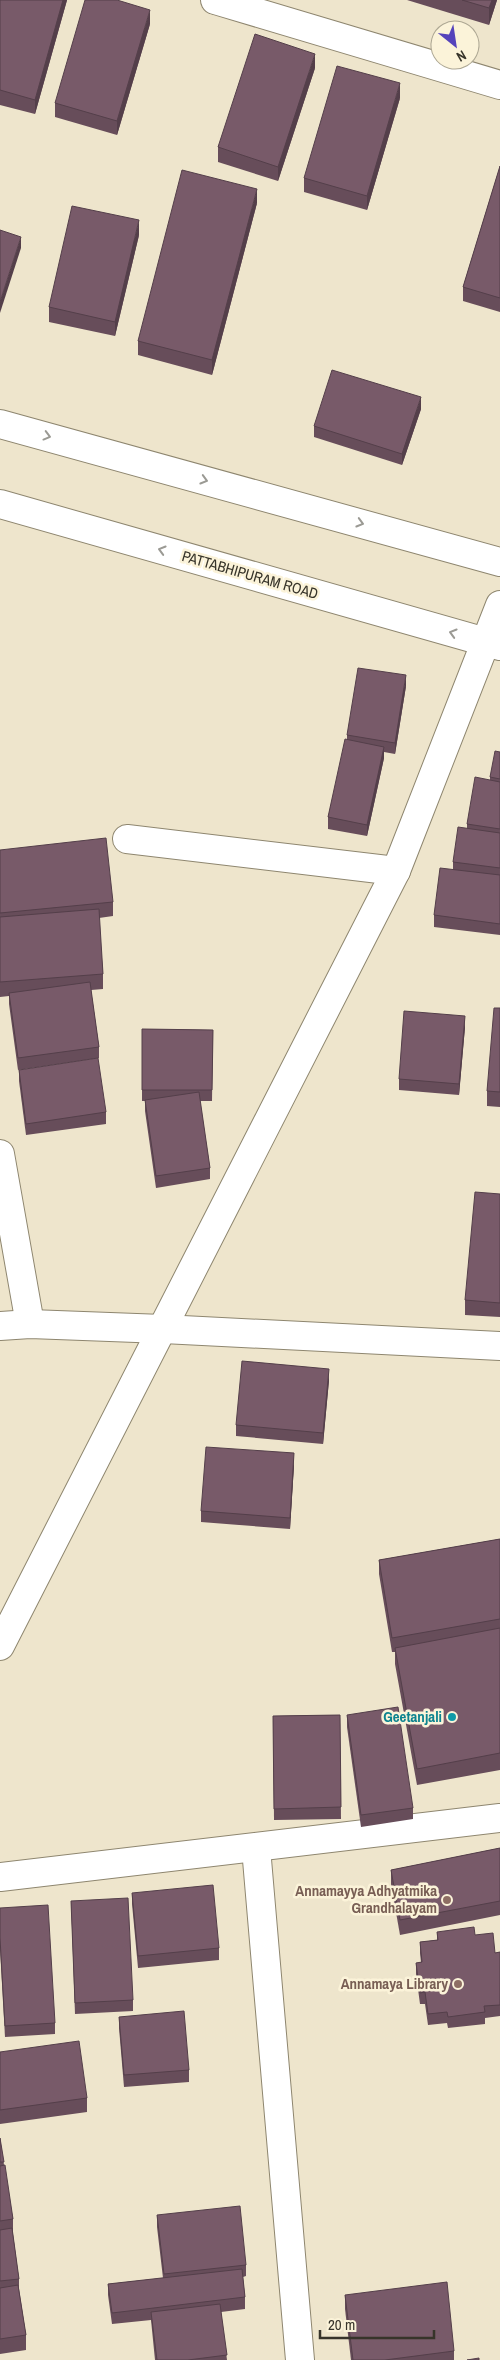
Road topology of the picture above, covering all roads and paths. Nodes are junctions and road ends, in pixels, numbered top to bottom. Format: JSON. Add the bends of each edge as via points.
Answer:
{"nodes":[{"id":1,"x":215,"y":0,"type":"edge"},
{"id":2,"x":500,"y":85,"type":"edge"},
{"id":3,"x":0,"y":424,"type":"edge"},
{"id":4,"x":0,"y":504,"type":"edge"},
{"id":5,"x":500,"y":562,"type":"edge"},
{"id":6,"x":500,"y":605,"type":"edge"},
{"id":7,"x":492,"y":644,"type":"edge"},
{"id":8,"x":127,"y":839,"type":"dead end"},
{"id":9,"x":396,"y":871,"type":"junction"},
{"id":10,"x":0,"y":1154,"type":"edge"},
{"id":11,"x":30,"y":1324,"type":"junction"},
{"id":12,"x":0,"y":1326,"type":"edge"},
{"id":13,"x":163,"y":1329,"type":"junction"},
{"id":14,"x":500,"y":1346,"type":"edge"},
{"id":15,"x":0,"y":1646,"type":"edge"},
{"id":16,"x":500,"y":1818,"type":"edge"},
{"id":17,"x":256,"y":1848,"type":"junction"},
{"id":18,"x":0,"y":1877,"type":"edge"},
{"id":19,"x":300,"y":2360,"type":"edge"}],
"edges":[{"from":1,"to":2,"type":"street"},
{"from":3,"to":5,"type":"street","one_way":true},
{"from":7,"to":4,"type":"street","name":"PATTABHIPURAM ROAD","one_way":true},
{"from":6,"to":7,"type":"street"},
{"from":7,"to":9,"type":"street"},
{"from":8,"to":9,"type":"street"},
{"from":9,"to":13,"type":"street"},
{"from":10,"to":11,"type":"street"},
{"from":11,"to":12,"type":"street"},
{"from":11,"to":13,"type":"street"},
{"from":13,"to":14,"type":"street"},
{"from":13,"to":15,"type":"street"},
{"from":16,"to":17,"type":"street"},
{"from":17,"to":18,"type":"street"},
{"from":17,"to":19,"type":"street"}]}
